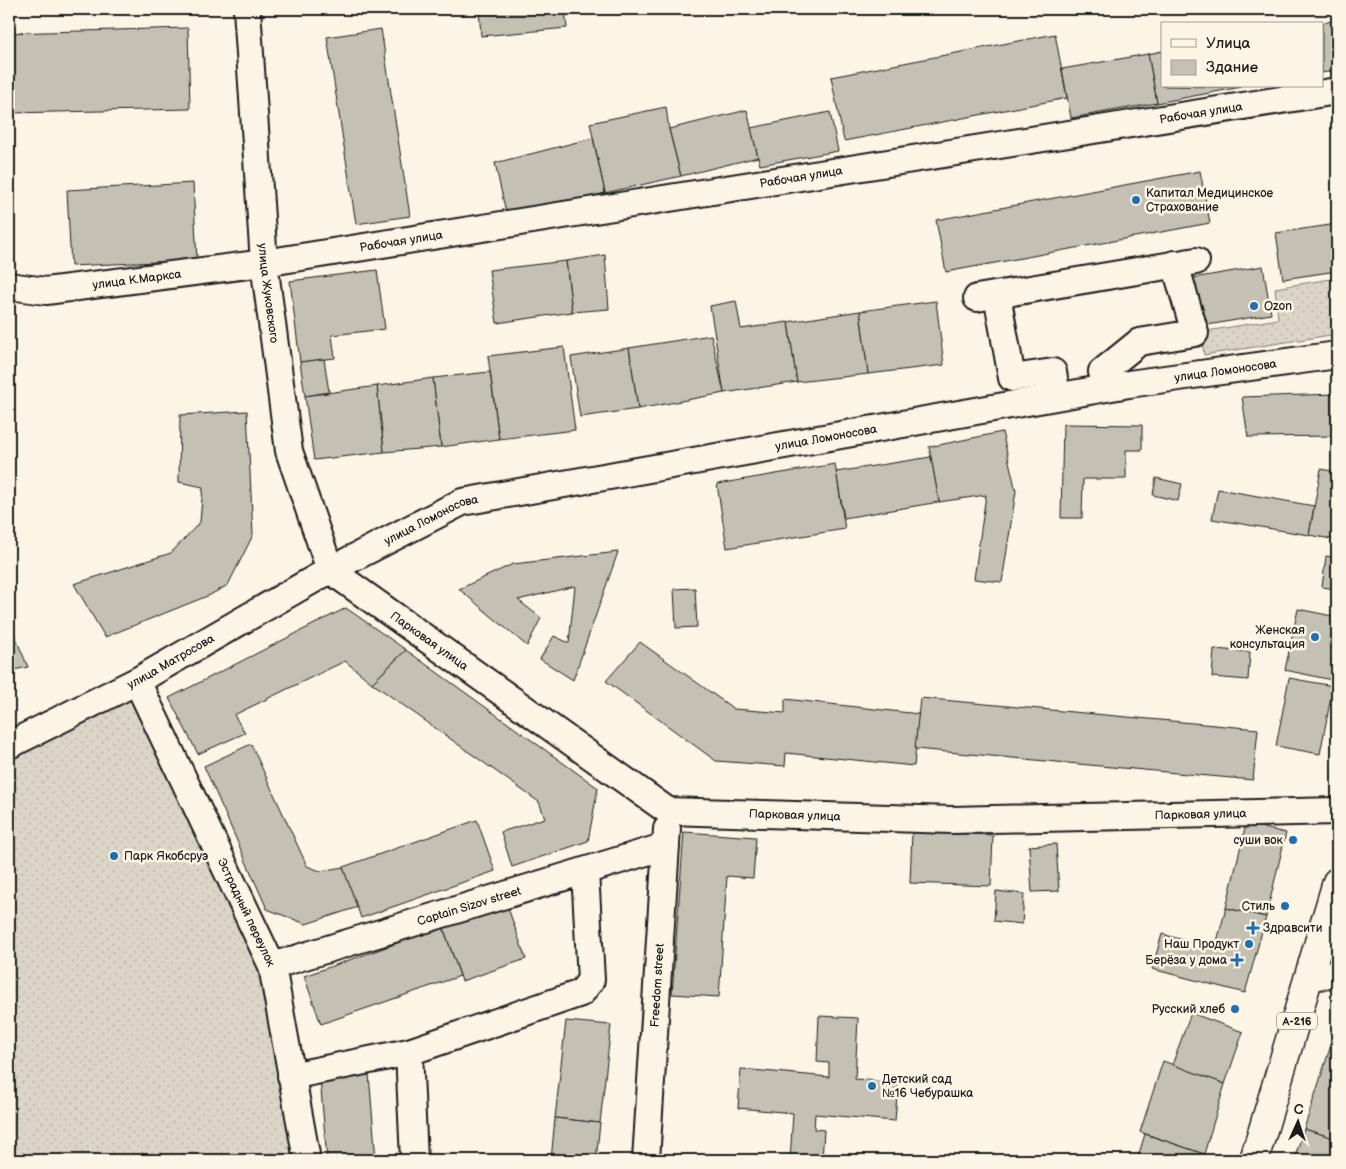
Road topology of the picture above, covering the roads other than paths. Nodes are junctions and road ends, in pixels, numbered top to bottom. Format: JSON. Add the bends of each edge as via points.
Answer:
{"nodes":[{"id":1,"x":248,"y":9,"type":"edge"},
{"id":2,"x":1337,"y":91,"type":"edge"},
{"id":3,"x":264,"y":263,"type":"junction"},
{"id":4,"x":9,"y":286,"type":"edge"},
{"id":5,"x":1337,"y":355,"type":"edge"},
{"id":6,"x":1106,"y":388,"type":"junction"},
{"id":7,"x":1057,"y":396,"type":"junction"},
{"id":8,"x":330,"y":570,"type":"junction"},
{"id":9,"x":136,"y":681,"type":"junction"},
{"id":10,"x":9,"y":745,"type":"edge"},
{"id":11,"x":668,"y":811,"type":"junction"},
{"id":12,"x":1337,"y":811,"type":"edge"},
{"id":13,"x":666,"y":846,"type":"junction"},
{"id":14,"x":585,"y":871,"type":"junction"},
{"id":15,"x":1337,"y":882,"type":"edge"},
{"id":16,"x":272,"y":966,"type":"junction"},
{"id":17,"x":1337,"y":975,"type":"edge"},
{"id":18,"x":1310,"y":976,"type":"junction"},
{"id":19,"x":409,"y":1052,"type":"junction"},
{"id":20,"x":291,"y":1076,"type":"junction"},
{"id":21,"x":307,"y":1160,"type":"edge"},
{"id":22,"x":414,"y":1160,"type":"edge"},
{"id":23,"x":646,"y":1160,"type":"edge"},
{"id":24,"x":1254,"y":1160,"type":"edge"}],
"edges":[{"from":1,"to":3,"type":"street","name":"улица Жуковского"},
{"from":2,"to":3,"type":"street","name":"Рабочая улица"},
{"from":3,"to":4,"type":"street","name":"улица К.Маркса","via":[[46,291]]},
{"from":3,"to":8,"type":"street","name":"улица Жуковского","via":[[289,451]]},
{"from":5,"to":6,"type":"street","name":"улица Ломоносова"},
{"from":6,"to":7,"type":"street","name":"улица Ломоносова"},
{"from":6,"to":7,"type":"street","via":[[1102,372],[1139,342],[1195,333],[1185,263],[987,296],[1012,378],[1053,372]]},
{"from":7,"to":8,"type":"street","name":"улица Ломоносова","via":[[462,502]]},
{"from":8,"to":9,"type":"street","name":"улица Матросова"},
{"from":8,"to":11,"type":"street","name":"Парковая улица"},
{"from":9,"to":10,"type":"street","name":"улица Матросова"},
{"from":9,"to":16,"type":"street","name":"Эстрадный переулок"},
{"from":11,"to":12,"type":"street","name":"Парковая улица","via":[[952,820]]},
{"from":11,"to":13,"type":"street","name":"Freedom street"},
{"from":13,"to":14,"type":"street","name":"Captain Sizov street"},
{"from":13,"to":23,"type":"street","name":"Freedom street"},
{"from":14,"to":16,"type":"street","name":"Captain Sizov street"},
{"from":14,"to":19,"type":"street","via":[[591,980],[581,993]]},
{"from":15,"to":18,"type":"main road","number":"А-216"},
{"from":16,"to":20,"type":"street","name":"Эстрадный переулок"},
{"from":17,"to":18,"type":"street"},
{"from":18,"to":24,"type":"main road","number":"А-216"},
{"from":19,"to":20,"type":"street"},
{"from":19,"to":22,"type":"street"},
{"from":20,"to":21,"type":"street","name":"Эстрадный переулок"}]}
